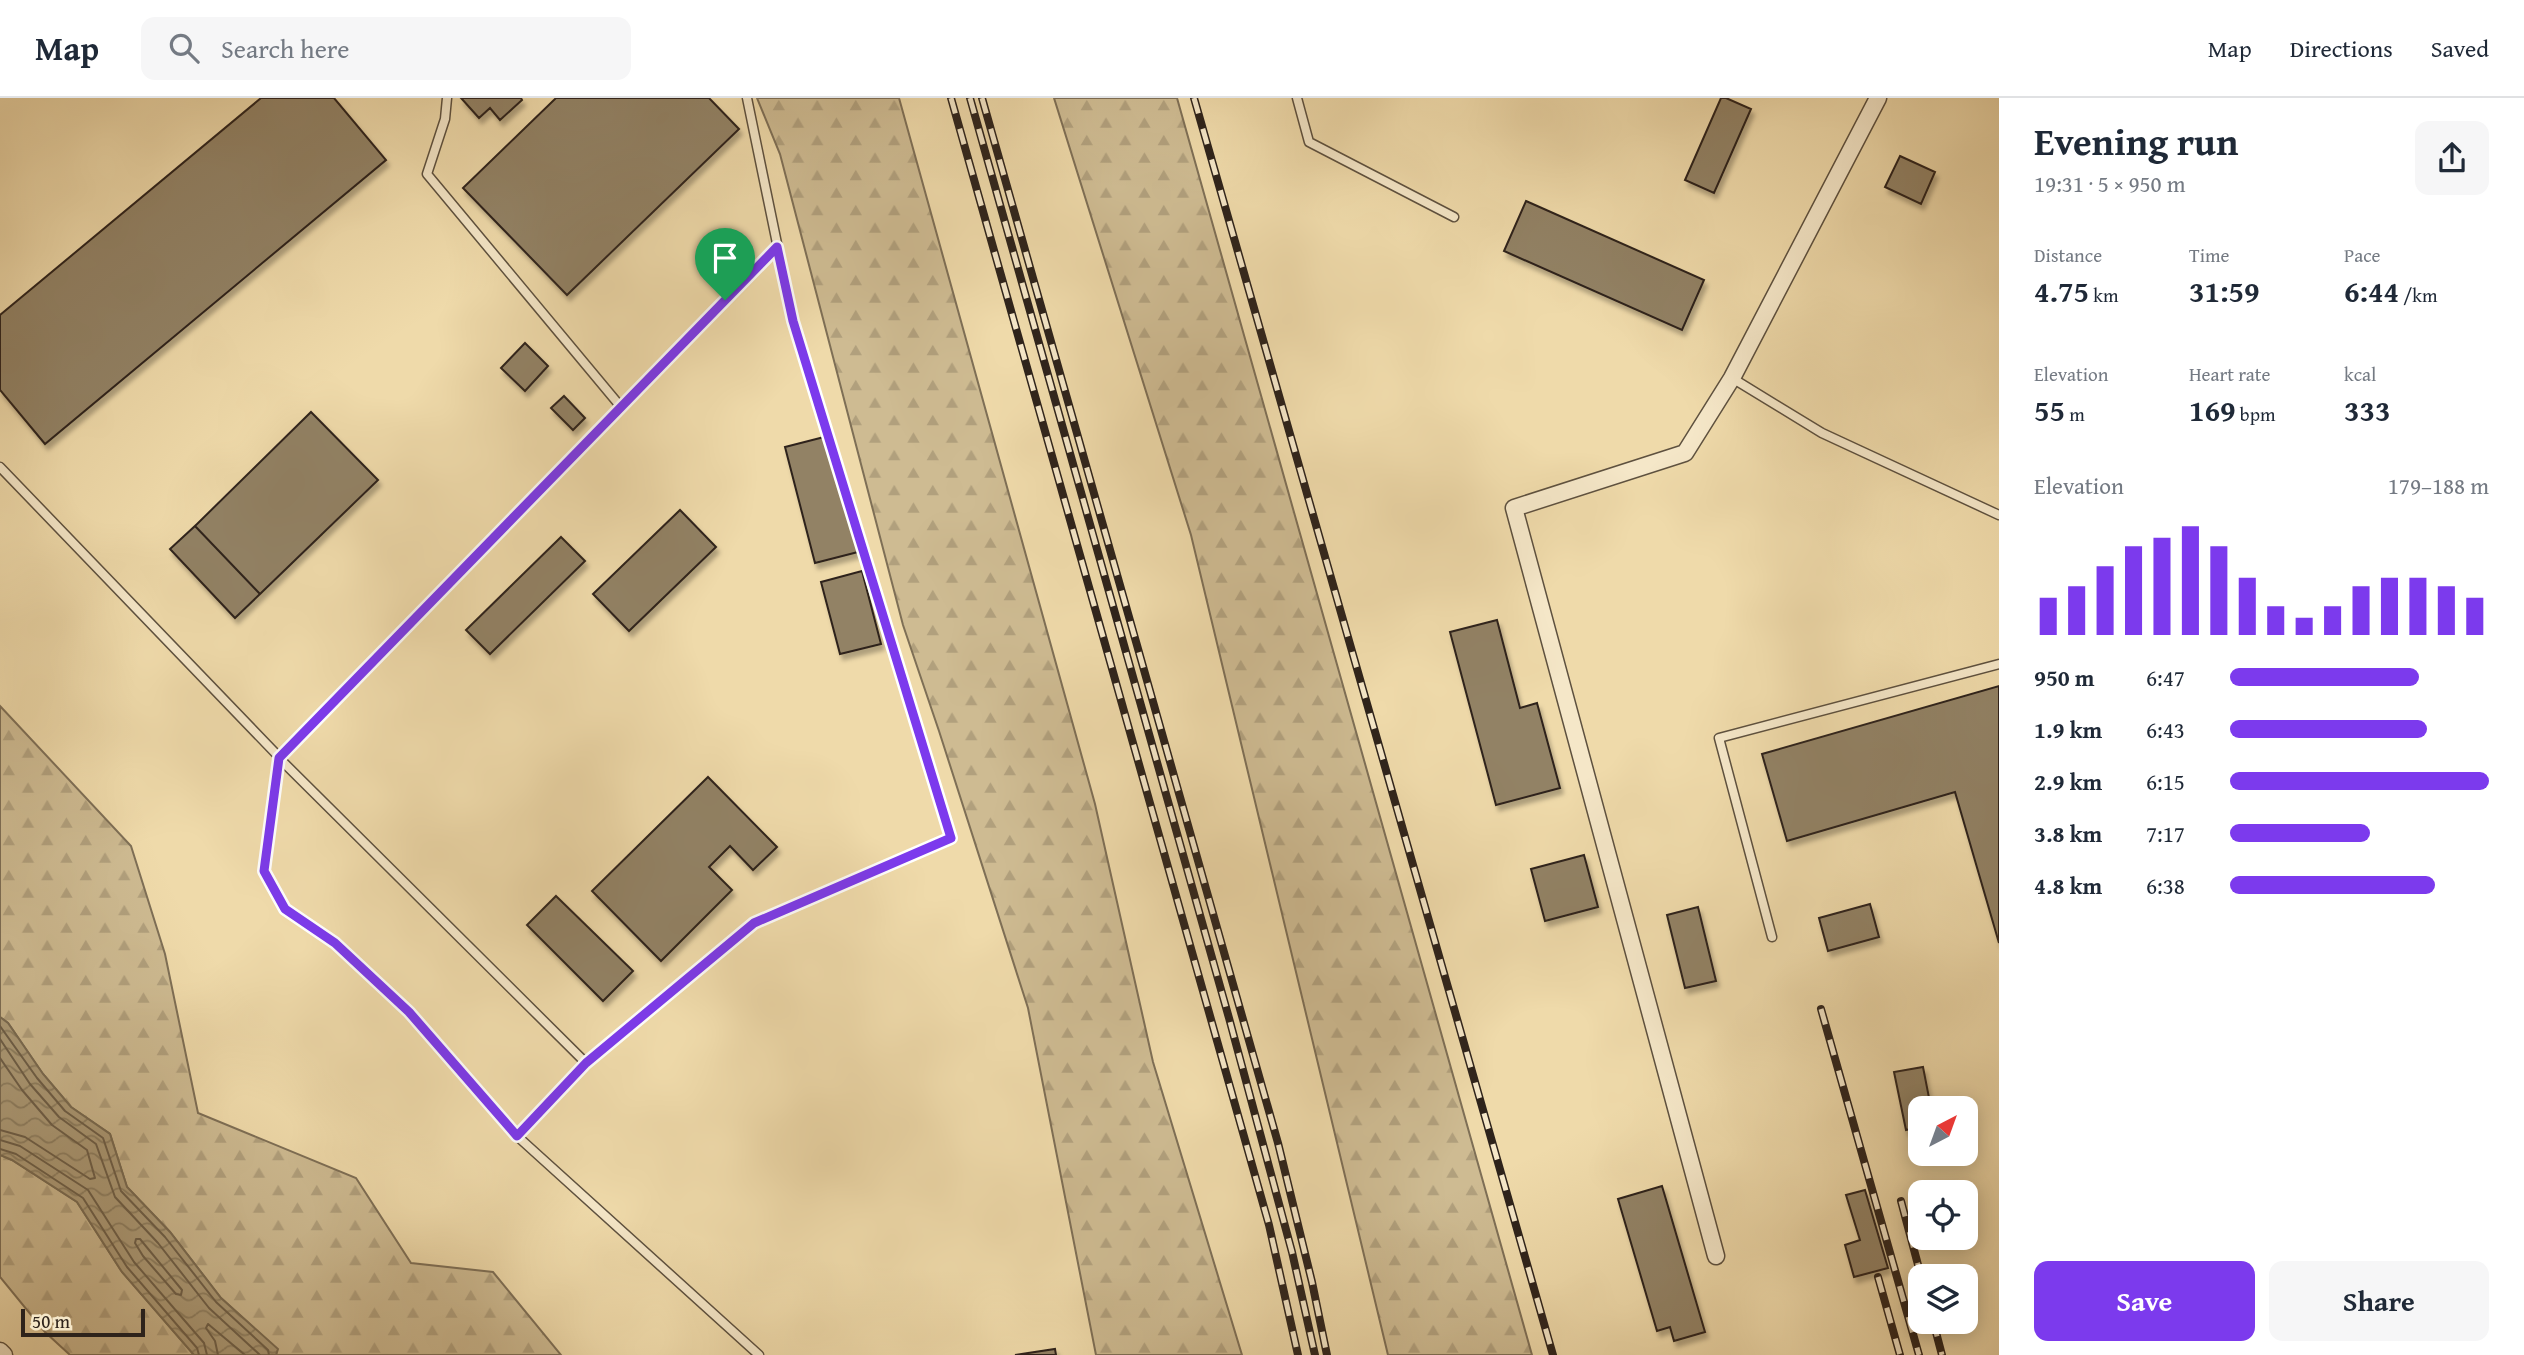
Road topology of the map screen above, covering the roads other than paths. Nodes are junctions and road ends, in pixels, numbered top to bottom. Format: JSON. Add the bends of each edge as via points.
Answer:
{"nodes":[{"id":1,"x":447,"y":98,"type":"edge"},
{"id":2,"x":747,"y":98,"type":"edge"},
{"id":3,"x":1297,"y":98,"type":"edge"},
{"id":4,"x":1878,"y":98,"type":"edge"},
{"id":5,"x":1454,"y":217,"type":"dead end"},
{"id":6,"x":777,"y":247,"type":"junction"},
{"id":7,"x":1732,"y":378,"type":"junction"},
{"id":8,"x":621,"y":407,"type":"junction"},
{"id":9,"x":0,"y":467,"type":"edge"},
{"id":10,"x":1999,"y":515,"type":"edge"},
{"id":11,"x":1999,"y":664,"type":"edge"},
{"id":12,"x":279,"y":758,"type":"junction"},
{"id":13,"x":290,"y":768,"type":"dead end"},
{"id":14,"x":1772,"y":937,"type":"dead end"},
{"id":15,"x":586,"y":1063,"type":"junction"},
{"id":16,"x":517,"y":1136,"type":"junction"},
{"id":17,"x":1716,"y":1256,"type":"dead end"},
{"id":18,"x":0,"y":1351,"type":"edge"},
{"id":19,"x":4,"y":1355,"type":"edge"},
{"id":20,"x":759,"y":1355,"type":"edge"}],
"edges":[{"from":1,"to":8,"type":"lane","via":[[427,174]]},
{"from":2,"to":6,"type":"lane"},
{"from":3,"to":5,"type":"lane","via":[[1310,142]]},
{"from":4,"to":7,"type":"street"},
{"from":6,"to":8,"type":"lane"},
{"from":6,"to":15,"type":"lane","via":[[793,321],[951,838],[754,923]]},
{"from":7,"to":10,"type":"lane","via":[[1822,433]]},
{"from":7,"to":17,"type":"street","via":[[1685,453],[1514,508]]},
{"from":8,"to":12,"type":"lane"},
{"from":9,"to":12,"type":"lane"},
{"from":11,"to":14,"type":"lane","via":[[1719,738]]},
{"from":12,"to":13,"type":"lane"},
{"from":12,"to":15,"type":"lane"},
{"from":12,"to":16,"type":"lane","via":[[264,871],[285,909],[335,943],[409,1012]]},
{"from":15,"to":16,"type":"lane"},
{"from":16,"to":20,"type":"lane"},
{"from":18,"to":19,"type":"street"}]}
